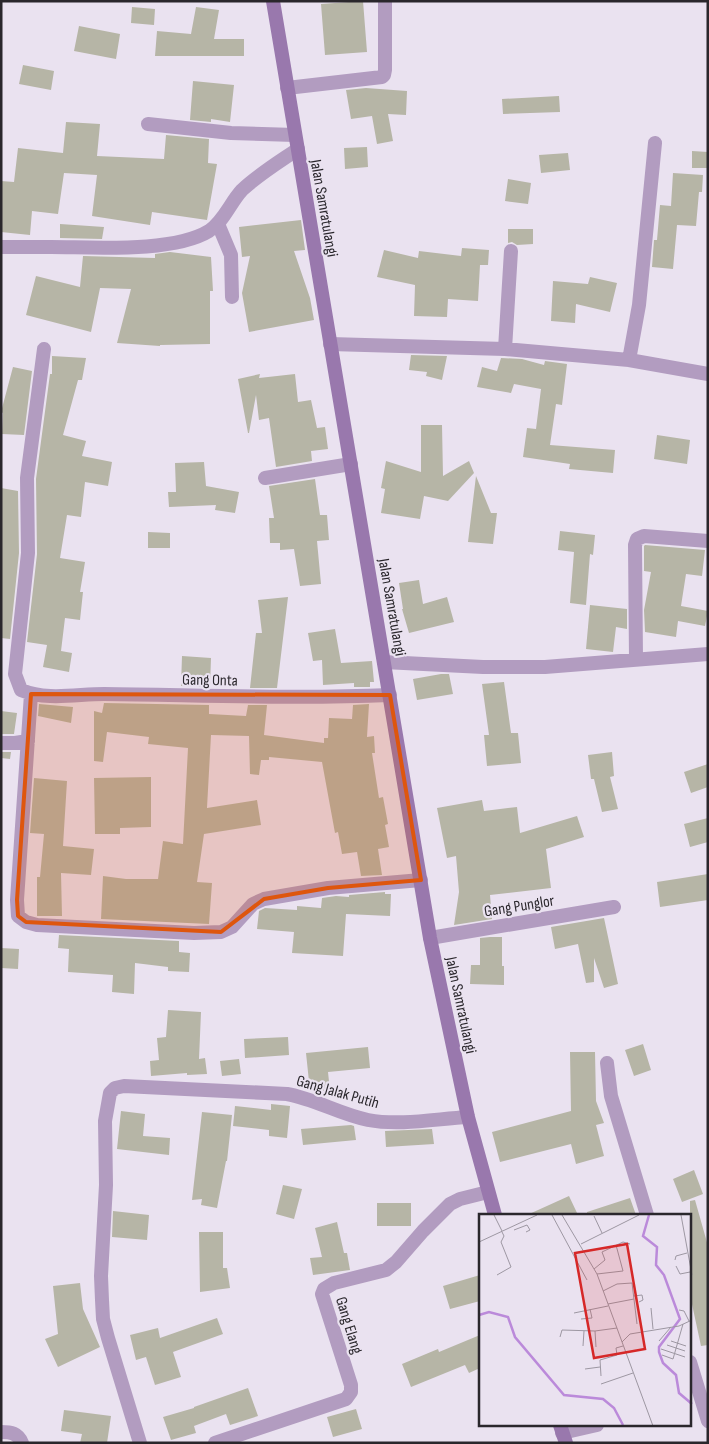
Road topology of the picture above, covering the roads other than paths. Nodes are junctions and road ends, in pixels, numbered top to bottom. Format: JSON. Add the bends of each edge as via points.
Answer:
{"nodes":[{"id":1,"x":273,"y":1,"type":"edge"},
{"id":2,"x":386,"y":1,"type":"edge"},
{"id":3,"x":288,"y":88,"type":"junction"},
{"id":4,"x":148,"y":124,"type":"dead end"},
{"id":5,"x":296,"y":142,"type":"junction"},
{"id":6,"x":656,"y":143,"type":"dead end"},
{"id":7,"x":218,"y":224,"type":"junction"},
{"id":8,"x":1,"y":248,"type":"edge"},
{"id":9,"x":511,"y":251,"type":"dead end"},
{"id":10,"x":232,"y":297,"type":"dead end"},
{"id":11,"x":330,"y":344,"type":"junction"},
{"id":12,"x":506,"y":348,"type":"junction"},
{"id":13,"x":44,"y":349,"type":"dead end"},
{"id":14,"x":629,"y":360,"type":"junction"},
{"id":15,"x":708,"y":374,"type":"edge"},
{"id":16,"x":351,"y":464,"type":"junction"},
{"id":17,"x":265,"y":478,"type":"dead end"},
{"id":18,"x":708,"y":541,"type":"edge"},
{"id":19,"x":708,"y":654,"type":"edge"},
{"id":20,"x":636,"y":659,"type":"junction"},
{"id":21,"x":384,"y":662,"type":"junction"},
{"id":22,"x":31,"y":694,"type":"junction"},
{"id":23,"x":390,"y":696,"type":"junction"},
{"id":24,"x":28,"y":741,"type":"junction"},
{"id":25,"x":1,"y":743,"type":"edge"},
{"id":26,"x":420,"y":880,"type":"junction"},
{"id":27,"x":614,"y":908,"type":"dead end"},
{"id":28,"x":430,"y":938,"type":"junction"},
{"id":29,"x":607,"y":1063,"type":"dead end"},
{"id":30,"x":468,"y":1117,"type":"junction"},
{"id":31,"x":488,"y":1192,"type":"junction"},
{"id":32,"x":495,"y":1214,"type":"edge"},
{"id":33,"x":647,"y":1214,"type":"edge"},
{"id":34,"x":692,"y":1376,"type":"edge"},
{"id":35,"x":696,"y":1404,"type":"edge"},
{"id":36,"x":708,"y":1421,"type":"edge"},
{"id":37,"x":593,"y":1426,"type":"edge"},
{"id":38,"x":1,"y":1432,"type":"edge"},
{"id":39,"x":562,"y":1434,"type":"edge"},
{"id":40,"x":22,"y":1443,"type":"edge"},
{"id":41,"x":140,"y":1443,"type":"edge"},
{"id":42,"x":215,"y":1443,"type":"edge"}],
"edges":[{"from":1,"to":3,"type":"main road","name":"Jalan Samratulangi"},
{"from":2,"to":3,"type":"street","via":[[385,70],[382,78]]},
{"from":3,"to":5,"type":"main road","name":"Jalan Samratulangi"},
{"from":4,"to":5,"type":"street"},
{"from":5,"to":7,"type":"street","via":[[240,192]]},
{"from":5,"to":11,"type":"main road","name":"Jalan Samratulangi"},
{"from":6,"to":14,"type":"street"},
{"from":7,"to":8,"type":"street","via":[[190,239],[170,243],[110,248]]},
{"from":7,"to":10,"type":"street","via":[[231,255]]},
{"from":9,"to":12,"type":"street"},
{"from":11,"to":12,"type":"street"},
{"from":11,"to":16,"type":"main road","name":"Jalan Samratulangi"},
{"from":12,"to":14,"type":"street"},
{"from":13,"to":22,"type":"street","via":[[27,478],[28,553],[15,674],[22,690]]},
{"from":14,"to":15,"type":"street"},
{"from":16,"to":17,"type":"street"},
{"from":16,"to":21,"type":"main road","name":"Jalan Samratulangi"},
{"from":18,"to":20,"type":"street","via":[[644,536],[637,539]]},
{"from":19,"to":20,"type":"street"},
{"from":20,"to":21,"type":"street","via":[[545,667]]},
{"from":21,"to":23,"type":"main road","name":"Jalan Samratulangi"},
{"from":22,"to":23,"type":"street","name":"Gang Onta"},
{"from":22,"to":24,"type":"street"},
{"from":23,"to":26,"type":"main road","name":"Jalan Samratulangi"},
{"from":24,"to":25,"type":"street"},
{"from":24,"to":26,"type":"street","via":[[17,900],[18,916],[26,922],[221,932],[232,927],[253,904],[264,899],[328,888]]},
{"from":26,"to":28,"type":"main road","name":"Jalan Samratulangi"},
{"from":27,"to":28,"type":"street","name":"Gang Punglor"},
{"from":28,"to":30,"type":"main road","name":"Jalan Samratulangi"},
{"from":29,"to":33,"type":"street","via":[[611,1096]]},
{"from":30,"to":31,"type":"main road","name":"Jalan Samratulangi"},
{"from":30,"to":41,"type":"street","name":"Gang Jalak Putih","via":[[393,1122],[340,1113],[287,1094],[115,1088],[110,1093],[105,1121],[103,1319]]},
{"from":31,"to":32,"type":"main road","name":"Jalan Samratulangi"},
{"from":31,"to":42,"type":"street","name":"Gang Elang","via":[[450,1204],[386,1270],[334,1283],[324,1289],[322,1294],[351,1385],[346,1399]]},
{"from":34,"to":35,"type":"street"},
{"from":35,"to":36,"type":"street"},
{"from":37,"to":39,"type":"street"},
{"from":38,"to":40,"type":"street","via":[[16,1434]]}]}
